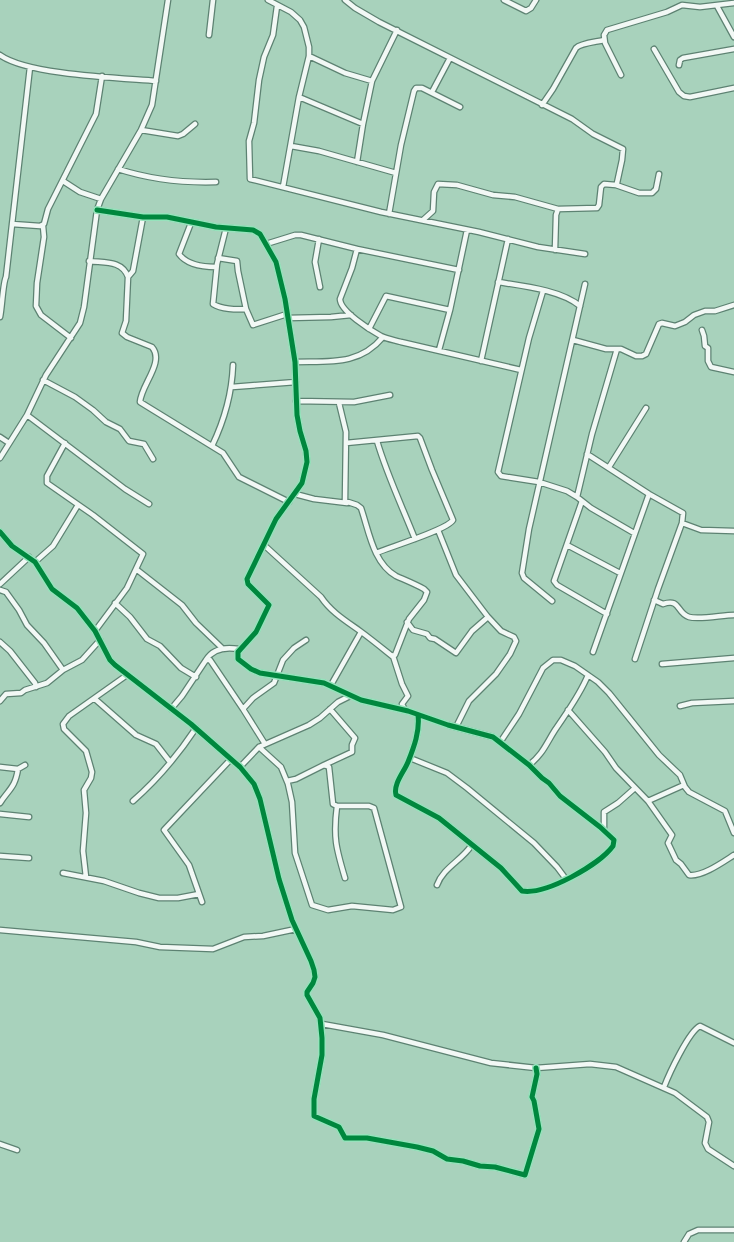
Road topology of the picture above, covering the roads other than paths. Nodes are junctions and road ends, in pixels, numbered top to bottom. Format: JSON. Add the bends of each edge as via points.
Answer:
{"nodes":[{"id":1,"x":168,"y":0,"type":"edge"},
{"id":2,"x":213,"y":0,"type":"edge"},
{"id":3,"x":268,"y":0,"type":"edge"},
{"id":4,"x":345,"y":0,"type":"edge"},
{"id":5,"x":504,"y":0,"type":"edge"},
{"id":6,"x":536,"y":0,"type":"edge"},
{"id":7,"x":674,"y":0,"type":"edge"},
{"id":8,"x":734,"y":3,"type":"edge"},
{"id":9,"x":277,"y":6,"type":"junction"},
{"id":10,"x":678,"y":6,"type":"junction"},
{"id":11,"x":717,"y":6,"type":"junction"},
{"id":12,"x":397,"y":30,"type":"junction"},
{"id":13,"x":209,"y":35,"type":"dead end"},
{"id":14,"x":734,"y":37,"type":"edge"},
{"id":15,"x":604,"y":40,"type":"junction"},
{"id":16,"x":654,"y":49,"type":"dead end"},
{"id":17,"x":734,"y":49,"type":"edge"},
{"id":18,"x":0,"y":55,"type":"edge"},
{"id":19,"x":309,"y":56,"type":"junction"},
{"id":20,"x":450,"y":58,"type":"junction"},
{"id":21,"x":679,"y":65,"type":"dead end"},
{"id":22,"x":30,"y":67,"type":"junction"},
{"id":23,"x":621,"y":75,"type":"dead end"},
{"id":24,"x":102,"y":76,"type":"junction"},
{"id":25,"x":156,"y":81,"type":"junction"},
{"id":26,"x":372,"y":81,"type":"junction"},
{"id":27,"x":734,"y":88,"type":"edge"},
{"id":28,"x":432,"y":92,"type":"junction"},
{"id":29,"x":299,"y":97,"type":"junction"},
{"id":30,"x":542,"y":104,"type":"junction"},
{"id":31,"x":460,"y":107,"type":"dead end"},
{"id":32,"x":195,"y":124,"type":"dead end"},
{"id":33,"x":363,"y":124,"type":"junction"},
{"id":34,"x":141,"y":130,"type":"junction"},
{"id":35,"x":291,"y":146,"type":"junction"},
{"id":36,"x":357,"y":162,"type":"junction"},
{"id":37,"x":118,"y":169,"type":"junction"},
{"id":38,"x":396,"y":173,"type":"junction"},
{"id":39,"x":659,"y":174,"type":"dead end"},
{"id":40,"x":63,"y":181,"type":"junction"},
{"id":41,"x":216,"y":182,"type":"dead end"},
{"id":42,"x":616,"y":185,"type":"junction"},
{"id":43,"x":283,"y":186,"type":"junction"},
{"id":44,"x":100,"y":199,"type":"junction"},
{"id":45,"x":97,"y":210,"type":"junction"},
{"id":46,"x":558,"y":210,"type":"junction"},
{"id":47,"x":388,"y":214,"type":"junction"},
{"id":48,"x":143,"y":217,"type":"junction"},
{"id":49,"x":423,"y":220,"type":"junction"},
{"id":50,"x":191,"y":223,"type":"junction"},
{"id":51,"x":12,"y":224,"type":"junction"},
{"id":52,"x":42,"y":226,"type":"junction"},
{"id":53,"x":226,"y":228,"type":"junction"},
{"id":54,"x":467,"y":230,"type":"junction"},
{"id":55,"x":319,"y":239,"type":"junction"},
{"id":56,"x":508,"y":239,"type":"junction"},
{"id":57,"x":266,"y":244,"type":"junction"},
{"id":58,"x":357,"y":249,"type":"junction"},
{"id":59,"x":555,"y":250,"type":"junction"},
{"id":60,"x":585,"y":254,"type":"dead end"},
{"id":61,"x":218,"y":258,"type":"junction"},
{"id":62,"x":89,"y":261,"type":"junction"},
{"id":63,"x":216,"y":267,"type":"junction"},
{"id":64,"x":458,"y":270,"type":"junction"},
{"id":65,"x":128,"y":277,"type":"junction"},
{"id":66,"x":2,"y":281,"type":"edge"},
{"id":67,"x":498,"y":282,"type":"junction"},
{"id":68,"x":585,"y":284,"type":"dead end"},
{"id":69,"x":320,"y":287,"type":"dead end"},
{"id":70,"x":543,"y":291,"type":"junction"},
{"id":71,"x":734,"y":305,"type":"edge"},
{"id":72,"x":580,"y":306,"type":"junction"},
{"id":73,"x":246,"y":309,"type":"junction"},
{"id":74,"x":450,"y":310,"type":"junction"},
{"id":75,"x":351,"y":315,"type":"junction"},
{"id":76,"x":288,"y":316,"type":"junction"},
{"id":77,"x":0,"y":317,"type":"edge"},
{"id":78,"x":369,"y":329,"type":"junction"},
{"id":79,"x":702,"y":330,"type":"dead end"},
{"id":80,"x":383,"y":337,"type":"junction"},
{"id":81,"x":71,"y":338,"type":"junction"},
{"id":82,"x":573,"y":340,"type":"junction"},
{"id":83,"x":617,"y":349,"type":"junction"},
{"id":84,"x":439,"y":350,"type":"junction"},
{"id":85,"x":481,"y":361,"type":"junction"},
{"id":86,"x":295,"y":362,"type":"junction"},
{"id":87,"x":234,"y":365,"type":"dead end"},
{"id":88,"x":522,"y":370,"type":"junction"},
{"id":89,"x":734,"y":372,"type":"edge"},
{"id":90,"x":43,"y":380,"type":"junction"},
{"id":91,"x":296,"y":382,"type":"junction"},
{"id":92,"x":232,"y":387,"type":"junction"},
{"id":93,"x":390,"y":395,"type":"dead end"},
{"id":94,"x":296,"y":401,"type":"junction"},
{"id":95,"x":339,"y":403,"type":"junction"},
{"id":96,"x":646,"y":408,"type":"dead end"},
{"id":97,"x":26,"y":415,"type":"junction"},
{"id":98,"x":0,"y":438,"type":"edge"},
{"id":99,"x":377,"y":441,"type":"junction"},
{"id":100,"x":9,"y":443,"type":"junction"},
{"id":101,"x":65,"y":443,"type":"junction"},
{"id":102,"x":346,"y":443,"type":"junction"},
{"id":103,"x":212,"y":446,"type":"junction"},
{"id":104,"x":587,"y":454,"type":"junction"},
{"id":105,"x":0,"y":458,"type":"edge"},
{"id":106,"x":153,"y":459,"type":"dead end"},
{"id":107,"x":609,"y":467,"type":"junction"},
{"id":108,"x":539,"y":482,"type":"junction"},
{"id":109,"x":295,"y":494,"type":"junction"},
{"id":110,"x":649,"y":494,"type":"junction"},
{"id":111,"x":577,"y":497,"type":"junction"},
{"id":112,"x":582,"y":501,"type":"junction"},
{"id":113,"x":289,"y":502,"type":"junction"},
{"id":114,"x":347,"y":503,"type":"junction"},
{"id":115,"x":149,"y":504,"type":"dead end"},
{"id":116,"x":78,"y":505,"type":"junction"},
{"id":117,"x":682,"y":523,"type":"junction"},
{"id":118,"x":438,"y":530,"type":"junction"},
{"id":119,"x":734,"y":531,"type":"edge"},
{"id":120,"x":0,"y":532,"type":"edge"},
{"id":121,"x":634,"y":533,"type":"junction"},
{"id":122,"x":414,"y":539,"type":"junction"},
{"id":123,"x":264,"y":545,"type":"junction"},
{"id":124,"x":567,"y":545,"type":"junction"},
{"id":125,"x":376,"y":553,"type":"junction"},
{"id":126,"x":29,"y":557,"type":"junction"},
{"id":127,"x":35,"y":562,"type":"junction"},
{"id":128,"x":136,"y":569,"type":"junction"},
{"id":129,"x":620,"y":573,"type":"junction"},
{"id":130,"x":0,"y":584,"type":"edge"},
{"id":131,"x":0,"y":590,"type":"edge"},
{"id":132,"x":654,"y":600,"type":"junction"},
{"id":133,"x":552,"y":601,"type":"dead end"},
{"id":134,"x":115,"y":603,"type":"junction"},
{"id":135,"x":607,"y":614,"type":"junction"},
{"id":136,"x":734,"y":615,"type":"edge"},
{"id":137,"x":488,"y":618,"type":"junction"},
{"id":138,"x":407,"y":622,"type":"junction"},
{"id":139,"x":95,"y":631,"type":"junction"},
{"id":140,"x":361,"y":632,"type":"junction"},
{"id":141,"x":100,"y":640,"type":"junction"},
{"id":142,"x":306,"y":640,"type":"dead end"},
{"id":143,"x":0,"y":642,"type":"edge"},
{"id":144,"x":222,"y":648,"type":"junction"},
{"id":145,"x":239,"y":649,"type":"junction"},
{"id":146,"x":593,"y":652,"type":"dead end"},
{"id":147,"x":393,"y":656,"type":"junction"},
{"id":148,"x":734,"y":658,"type":"edge"},
{"id":149,"x":635,"y":659,"type":"dead end"},
{"id":150,"x":206,"y":660,"type":"junction"},
{"id":151,"x":662,"y":664,"type":"dead end"},
{"id":152,"x":62,"y":670,"type":"junction"},
{"id":153,"x":128,"y":675,"type":"junction"},
{"id":154,"x":588,"y":675,"type":"junction"},
{"id":155,"x":276,"y":676,"type":"junction"},
{"id":156,"x":196,"y":677,"type":"junction"},
{"id":157,"x":331,"y":685,"type":"junction"},
{"id":158,"x":36,"y":687,"type":"junction"},
{"id":159,"x":350,"y":696,"type":"junction"},
{"id":160,"x":94,"y":698,"type":"junction"},
{"id":161,"x":0,"y":701,"type":"edge"},
{"id":162,"x":734,"y":701,"type":"edge"},
{"id":163,"x":680,"y":706,"type":"dead end"},
{"id":164,"x":171,"y":709,"type":"junction"},
{"id":165,"x":243,"y":709,"type":"junction"},
{"id":166,"x":330,"y":709,"type":"junction"},
{"id":167,"x":405,"y":710,"type":"junction"},
{"id":168,"x":568,"y":710,"type":"junction"},
{"id":169,"x":418,"y":715,"type":"junction"},
{"id":170,"x":456,"y":727,"type":"junction"},
{"id":171,"x":196,"y":728,"type":"junction"},
{"id":172,"x":501,"y":741,"type":"junction"},
{"id":173,"x":265,"y":744,"type":"junction"},
{"id":174,"x":259,"y":747,"type":"junction"},
{"id":175,"x":410,"y":758,"type":"junction"},
{"id":176,"x":231,"y":759,"type":"junction"},
{"id":177,"x":170,"y":762,"type":"junction"},
{"id":178,"x":25,"y":765,"type":"dead end"},
{"id":179,"x":324,"y":765,"type":"junction"},
{"id":180,"x":529,"y":765,"type":"junction"},
{"id":181,"x":0,"y":767,"type":"edge"},
{"id":182,"x":240,"y":767,"type":"junction"},
{"id":183,"x":18,"y":769,"type":"junction"},
{"id":184,"x":287,"y":781,"type":"junction"},
{"id":185,"x":684,"y":785,"type":"junction"},
{"id":186,"x":635,"y":788,"type":"junction"},
{"id":187,"x":133,"y":801,"type":"dead end"},
{"id":188,"x":648,"y":801,"type":"junction"},
{"id":189,"x":0,"y":803,"type":"edge"},
{"id":190,"x":337,"y":806,"type":"junction"},
{"id":191,"x":0,"y":814,"type":"edge"},
{"id":192,"x":29,"y":817,"type":"dead end"},
{"id":193,"x":604,"y":830,"type":"junction"},
{"id":194,"x":734,"y":833,"type":"edge"},
{"id":195,"x":471,"y":846,"type":"junction"},
{"id":196,"x":734,"y":855,"type":"edge"},
{"id":197,"x":0,"y":856,"type":"edge"},
{"id":198,"x":29,"y":858,"type":"dead end"},
{"id":199,"x":63,"y":873,"type":"dead end"},
{"id":200,"x":86,"y":878,"type":"junction"},
{"id":201,"x":345,"y":878,"type":"dead end"},
{"id":202,"x":566,"y":879,"type":"junction"},
{"id":203,"x":437,"y":885,"type":"dead end"},
{"id":204,"x":199,"y":894,"type":"junction"},
{"id":205,"x":202,"y":902,"type":"dead end"},
{"id":206,"x":296,"y":929,"type":"junction"},
{"id":207,"x":0,"y":930,"type":"edge"},
{"id":208,"x":322,"y":1024,"type":"junction"},
{"id":209,"x":734,"y":1043,"type":"edge"},
{"id":210,"x":536,"y":1068,"type":"junction"},
{"id":211,"x":664,"y":1087,"type":"junction"},
{"id":212,"x":0,"y":1144,"type":"edge"},
{"id":213,"x":17,"y":1150,"type":"dead end"},
{"id":214,"x":734,"y":1166,"type":"edge"},
{"id":215,"x":734,"y":1230,"type":"edge"},
{"id":216,"x":684,"y":1242,"type":"edge"}],
"edges":[{"from":1,"to":25,"type":"street"},
{"from":2,"to":13,"type":"street"},
{"from":3,"to":9,"type":"street"},
{"from":4,"to":12,"type":"street","via":[[364,14]]},
{"from":5,"to":6,"type":"street","via":[[526,11]]},
{"from":7,"to":10,"type":"street"},
{"from":8,"to":11,"type":"street"},
{"from":9,"to":19,"type":"street","via":[[300,20],[308,37]]},
{"from":9,"to":43,"type":"street","via":[[259,80],[249,141],[249,176],[251,180]]},
{"from":10,"to":11,"type":"street"},
{"from":10,"to":15,"type":"street","via":[[607,30]]},
{"from":11,"to":14,"type":"street"},
{"from":12,"to":20,"type":"street"},
{"from":12,"to":26,"type":"street"},
{"from":15,"to":23,"type":"street"},
{"from":15,"to":30,"type":"street","via":[[576,48]]},
{"from":16,"to":27,"type":"street","via":[[678,92],[684,96]]},
{"from":17,"to":21,"type":"street","via":[[683,58]]},
{"from":18,"to":22,"type":"street"},
{"from":19,"to":26,"type":"street","via":[[345,73]]},
{"from":19,"to":29,"type":"street"},
{"from":20,"to":28,"type":"street"},
{"from":20,"to":30,"type":"street"},
{"from":22,"to":24,"type":"street"},
{"from":22,"to":51,"type":"street"},
{"from":24,"to":25,"type":"street"},
{"from":24,"to":40,"type":"street","via":[[96,114]]},
{"from":25,"to":34,"type":"street","via":[[152,105]]},
{"from":26,"to":33,"type":"street"},
{"from":28,"to":31,"type":"street"},
{"from":28,"to":38,"type":"street","via":[[418,88],[414,91]]},
{"from":29,"to":33,"type":"street"},
{"from":29,"to":35,"type":"street"},
{"from":30,"to":42,"type":"street","via":[[622,149]]},
{"from":32,"to":34,"type":"street","via":[[178,136]]},
{"from":33,"to":36,"type":"street"},
{"from":34,"to":37,"type":"street"},
{"from":35,"to":36,"type":"street"},
{"from":35,"to":43,"type":"street"},
{"from":36,"to":38,"type":"street"},
{"from":37,"to":41,"type":"street","via":[[143,176]]},
{"from":37,"to":44,"type":"street"},
{"from":38,"to":47,"type":"street"},
{"from":39,"to":42,"type":"street","via":[[652,193],[639,193]]},
{"from":40,"to":44,"type":"street"},
{"from":40,"to":52,"type":"street"},
{"from":42,"to":46,"type":"street","via":[[604,184],[601,187],[597,208]]},
{"from":43,"to":47,"type":"street"},
{"from":44,"to":45,"type":"street"},
{"from":45,"to":48,"type":"street"},
{"from":45,"to":62,"type":"street"},
{"from":46,"to":49,"type":"street","via":[[514,197],[438,184],[433,211]]},
{"from":46,"to":59,"type":"street"},
{"from":47,"to":49,"type":"street"},
{"from":48,"to":50,"type":"street"},
{"from":48,"to":65,"type":"street","via":[[133,271]]},
{"from":49,"to":54,"type":"street"},
{"from":50,"to":53,"type":"street"},
{"from":50,"to":63,"type":"street","via":[[179,254],[203,267]]},
{"from":51,"to":52,"type":"street"},
{"from":51,"to":66,"type":"street","via":[[6,277]]},
{"from":52,"to":81,"type":"street","via":[[44,236],[36,306],[41,314]]},
{"from":53,"to":57,"type":"street","via":[[256,231]]},
{"from":53,"to":61,"type":"street"},
{"from":54,"to":56,"type":"street"},
{"from":54,"to":64,"type":"street"},
{"from":55,"to":57,"type":"street","via":[[295,235]]},
{"from":55,"to":58,"type":"street"},
{"from":55,"to":69,"type":"street","via":[[315,262]]},
{"from":56,"to":59,"type":"street"},
{"from":56,"to":67,"type":"street"},
{"from":57,"to":76,"type":"street","via":[[277,266]]},
{"from":58,"to":64,"type":"street"},
{"from":58,"to":75,"type":"street","via":[[340,299],[341,306]]},
{"from":59,"to":60,"type":"street"},
{"from":61,"to":63,"type":"street"},
{"from":61,"to":73,"type":"street","via":[[238,262]]},
{"from":62,"to":65,"type":"street","via":[[117,264]]},
{"from":62,"to":81,"type":"street","via":[[82,316]]},
{"from":63,"to":73,"type":"street","via":[[213,304]]},
{"from":64,"to":74,"type":"street"},
{"from":65,"to":103,"type":"street","via":[[126,321],[122,333],[154,347],[156,356],[140,402]]},
{"from":66,"to":77,"type":"street","via":[[4,297]]},
{"from":67,"to":70,"type":"street"},
{"from":67,"to":85,"type":"street"},
{"from":68,"to":72,"type":"street"},
{"from":70,"to":72,"type":"street"},
{"from":70,"to":88,"type":"street"},
{"from":71,"to":83,"type":"street","via":[[699,313],[675,326],[659,324],[646,354],[642,356]]},
{"from":72,"to":82,"type":"street"},
{"from":73,"to":76,"type":"street","via":[[254,325]]},
{"from":74,"to":78,"type":"street","via":[[387,296]]},
{"from":74,"to":84,"type":"street"},
{"from":75,"to":76,"type":"street"},
{"from":75,"to":78,"type":"street"},
{"from":76,"to":86,"type":"street"},
{"from":78,"to":80,"type":"street"},
{"from":79,"to":89,"type":"street","via":[[711,367]]},
{"from":80,"to":84,"type":"street"},
{"from":80,"to":86,"type":"street","via":[[352,359]]},
{"from":81,"to":90,"type":"street"},
{"from":82,"to":83,"type":"street"},
{"from":82,"to":108,"type":"street"},
{"from":83,"to":104,"type":"street"},
{"from":84,"to":85,"type":"street"},
{"from":85,"to":88,"type":"street"},
{"from":86,"to":91,"type":"street"},
{"from":87,"to":92,"type":"street"},
{"from":88,"to":108,"type":"street","via":[[498,472],[501,476]]},
{"from":90,"to":97,"type":"street"},
{"from":90,"to":106,"type":"street","via":[[75,397],[120,429],[130,441],[144,444]]},
{"from":91,"to":92,"type":"street"},
{"from":91,"to":94,"type":"street"},
{"from":92,"to":103,"type":"street"},
{"from":93,"to":95,"type":"street"},
{"from":94,"to":95,"type":"street"},
{"from":94,"to":109,"type":"street","via":[[307,462],[304,478]]},
{"from":95,"to":102,"type":"street"},
{"from":96,"to":107,"type":"street"},
{"from":97,"to":100,"type":"street"},
{"from":97,"to":101,"type":"street"},
{"from":98,"to":100,"type":"street"},
{"from":99,"to":102,"type":"street"},
{"from":99,"to":118,"type":"street","via":[[414,435],[420,438],[453,520]]},
{"from":99,"to":122,"type":"street"},
{"from":100,"to":105,"type":"street"},
{"from":101,"to":115,"type":"street"},
{"from":101,"to":116,"type":"street","via":[[46,481]]},
{"from":102,"to":114,"type":"street","via":[[344,499]]},
{"from":103,"to":113,"type":"street","via":[[225,455],[239,477]]},
{"from":104,"to":107,"type":"street"},
{"from":104,"to":111,"type":"street"},
{"from":107,"to":110,"type":"street"},
{"from":108,"to":111,"type":"street"},
{"from":108,"to":133,"type":"street","via":[[522,576]]},
{"from":109,"to":113,"type":"street"},
{"from":109,"to":114,"type":"street"},
{"from":110,"to":117,"type":"street","via":[[682,512]]},
{"from":110,"to":121,"type":"street"},
{"from":111,"to":112,"type":"street"},
{"from":112,"to":121,"type":"street"},
{"from":112,"to":124,"type":"street"},
{"from":113,"to":123,"type":"street","via":[[276,519]]},
{"from":114,"to":125,"type":"street","via":[[361,508]]},
{"from":116,"to":127,"type":"street","via":[[53,546]]},
{"from":116,"to":128,"type":"street","via":[[143,552]]},
{"from":117,"to":119,"type":"street","via":[[701,530]]},
{"from":117,"to":132,"type":"street"},
{"from":118,"to":122,"type":"street"},
{"from":118,"to":137,"type":"street","via":[[454,572]]},
{"from":120,"to":126,"type":"street","via":[[12,546]]},
{"from":121,"to":129,"type":"street"},
{"from":122,"to":125,"type":"street"},
{"from":123,"to":140,"type":"street","via":[[327,606]]},
{"from":123,"to":145,"type":"street","via":[[247,581],[269,605],[256,632]]},
{"from":124,"to":129,"type":"street"},
{"from":124,"to":135,"type":"street","via":[[554,583]]},
{"from":125,"to":138,"type":"street","via":[[395,575],[427,592]]},
{"from":126,"to":127,"type":"street"},
{"from":126,"to":130,"type":"street"},
{"from":127,"to":139,"type":"street","via":[[52,589],[77,608]]},
{"from":128,"to":134,"type":"street"},
{"from":128,"to":144,"type":"street","via":[[182,605]]},
{"from":129,"to":135,"type":"street"},
{"from":131,"to":152,"type":"street","via":[[6,592],[20,610],[27,625]]},
{"from":132,"to":136,"type":"street","via":[[663,604],[675,603],[690,617]]},
{"from":132,"to":149,"type":"street"},
{"from":134,"to":139,"type":"street"},
{"from":134,"to":156,"type":"street","via":[[147,639]]},
{"from":135,"to":146,"type":"street"},
{"from":137,"to":138,"type":"street","via":[[475,628],[456,653],[426,634],[413,630]]},
{"from":137,"to":170,"type":"street","via":[[502,631],[514,636],[516,641],[496,674],[469,701]]},
{"from":138,"to":147,"type":"street"},
{"from":139,"to":141,"type":"street"},
{"from":140,"to":147,"type":"street"},
{"from":140,"to":157,"type":"street"},
{"from":141,"to":152,"type":"street","via":[[82,660]]},
{"from":141,"to":153,"type":"street","via":[[110,660]]},
{"from":142,"to":155,"type":"street","via":[[289,653]]},
{"from":143,"to":158,"type":"street"},
{"from":144,"to":145,"type":"street"},
{"from":144,"to":150,"type":"street"},
{"from":145,"to":155,"type":"street","via":[[238,659],[251,669]]},
{"from":147,"to":167,"type":"street","via":[[408,696],[402,704]]},
{"from":148,"to":151,"type":"street"},
{"from":150,"to":156,"type":"street"},
{"from":150,"to":165,"type":"street","via":[[210,661]]},
{"from":152,"to":158,"type":"street","via":[[47,683]]},
{"from":153,"to":160,"type":"street"},
{"from":153,"to":164,"type":"street"},
{"from":154,"to":168,"type":"street"},
{"from":154,"to":172,"type":"street","via":[[561,660],[548,662]]},
{"from":154,"to":185,"type":"street","via":[[609,693],[659,755],[680,775]]},
{"from":155,"to":157,"type":"street"},
{"from":155,"to":165,"type":"street","via":[[274,684]]},
{"from":156,"to":164,"type":"street"},
{"from":157,"to":159,"type":"street"},
{"from":158,"to":161,"type":"street","via":[[6,694]]},
{"from":159,"to":166,"type":"street"},
{"from":159,"to":167,"type":"street"},
{"from":160,"to":177,"type":"street","via":[[136,734],[156,744]]},
{"from":160,"to":200,"type":"street","via":[[63,724],[86,751],[92,772],[84,790]]},
{"from":162,"to":163,"type":"street"},
{"from":164,"to":171,"type":"street"},
{"from":165,"to":173,"type":"street"},
{"from":166,"to":173,"type":"street","via":[[309,725]]},
{"from":166,"to":179,"type":"street","via":[[354,738],[352,752]]},
{"from":167,"to":169,"type":"street"},
{"from":168,"to":180,"type":"street","via":[[542,753]]},
{"from":168,"to":186,"type":"street"},
{"from":169,"to":170,"type":"street"},
{"from":169,"to":175,"type":"street","via":[[419,726]]},
{"from":170,"to":172,"type":"street"},
{"from":171,"to":176,"type":"street"},
{"from":171,"to":177,"type":"street"},
{"from":172,"to":180,"type":"street"},
{"from":173,"to":174,"type":"street"},
{"from":174,"to":182,"type":"street"},
{"from":174,"to":184,"type":"street","via":[[281,767]]},
{"from":175,"to":195,"type":"street","via":[[395,790],[396,796],[432,813]]},
{"from":175,"to":202,"type":"street","via":[[447,773],[467,788],[534,843]]},
{"from":176,"to":182,"type":"street"},
{"from":176,"to":204,"type":"street","via":[[164,830],[189,864]]},
{"from":177,"to":187,"type":"street"},
{"from":178,"to":183,"type":"street"},
{"from":179,"to":184,"type":"street"},
{"from":179,"to":190,"type":"street","via":[[330,767],[333,804]]},
{"from":180,"to":193,"type":"street","via":[[560,796]]},
{"from":181,"to":183,"type":"street"},
{"from":182,"to":206,"type":"street","via":[[258,792]]},
{"from":183,"to":189,"type":"street","via":[[15,784]]},
{"from":184,"to":190,"type":"street","via":[[292,802],[295,853],[312,905],[328,910],[352,906],[393,910],[401,907],[374,808]]},
{"from":185,"to":188,"type":"street"},
{"from":185,"to":194,"type":"street","via":[[692,794],[725,811]]},
{"from":186,"to":188,"type":"street"},
{"from":186,"to":193,"type":"street","via":[[604,812]]},
{"from":188,"to":196,"type":"street","via":[[672,834],[668,842],[672,853],[689,874],[696,875]]},
{"from":190,"to":201,"type":"street","via":[[335,843]]},
{"from":191,"to":192,"type":"street"},
{"from":193,"to":202,"type":"street","via":[[614,840],[613,846],[592,865]]},
{"from":195,"to":202,"type":"street","via":[[500,868],[522,891],[532,891]]},
{"from":195,"to":203,"type":"street","via":[[442,875]]},
{"from":197,"to":198,"type":"street"},
{"from":199,"to":200,"type":"street"},
{"from":200,"to":204,"type":"street","via":[[159,898]]},
{"from":204,"to":205,"type":"street"},
{"from":206,"to":207,"type":"street","via":[[244,937],[213,949],[160,947]]},
{"from":206,"to":208,"type":"street","via":[[314,970],[313,983],[307,995]]},
{"from":208,"to":210,"type":"street","via":[[384,1035],[491,1063]]},
{"from":208,"to":210,"type":"street","via":[[322,1055],[313,1112],[316,1118],[340,1127],[345,1138],[367,1138],[418,1147],[447,1159],[522,1175],[527,1173],[539,1129],[532,1097]]},
{"from":209,"to":211,"type":"street","via":[[697,1027]]},
{"from":210,"to":211,"type":"street","via":[[610,1065]]},
{"from":211,"to":214,"type":"street","via":[[706,1117],[709,1122],[705,1143],[708,1149]]},
{"from":212,"to":213,"type":"street"},
{"from":215,"to":216,"type":"street","via":[[698,1230],[689,1234]]}]}
